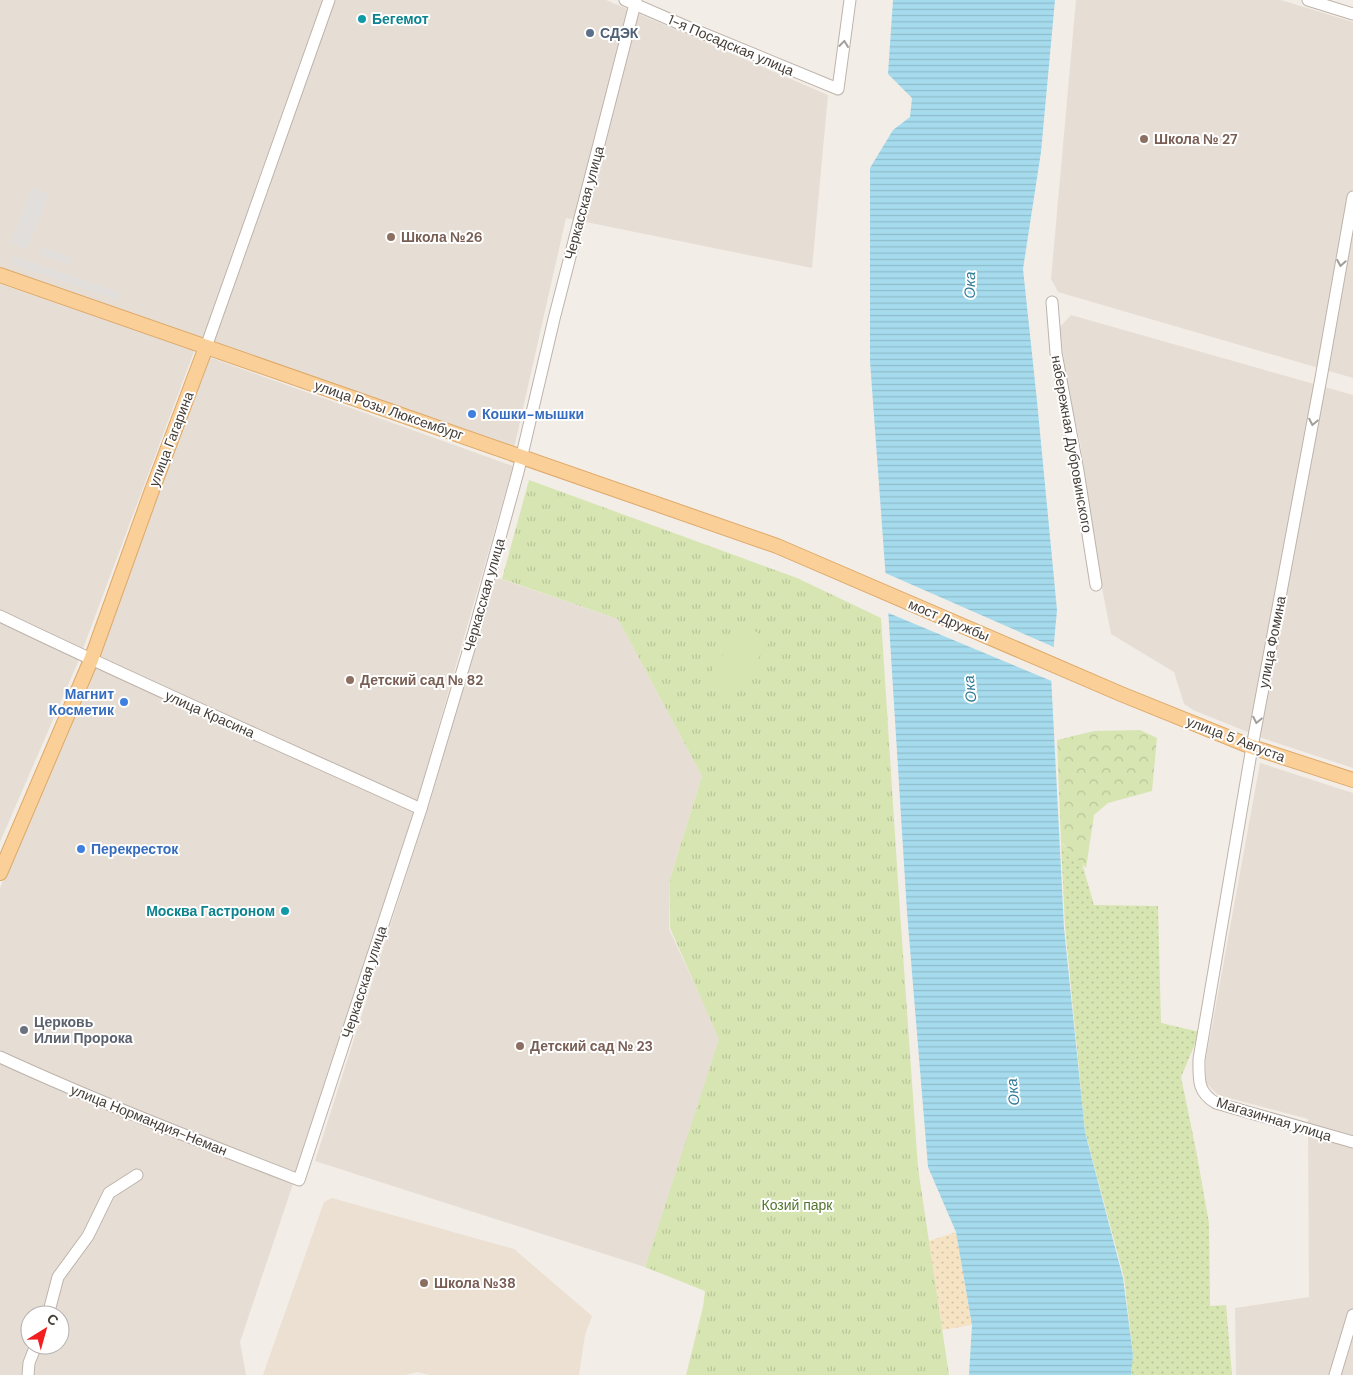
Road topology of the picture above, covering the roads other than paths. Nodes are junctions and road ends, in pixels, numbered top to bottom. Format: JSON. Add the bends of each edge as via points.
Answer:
{"nodes":[{"id":1,"x":329,"y":0,"type":"edge"},
{"id":2,"x":850,"y":0,"type":"edge"},
{"id":3,"x":1308,"y":0,"type":"edge"},
{"id":4,"x":632,"y":1,"type":"edge"},
{"id":5,"x":1353,"y":14,"type":"edge"},
{"id":6,"x":1353,"y":197,"type":"edge"},
{"id":7,"x":0,"y":276,"type":"edge"},
{"id":8,"x":1052,"y":302,"type":"dead end"},
{"id":9,"x":206,"y":347,"type":"junction"},
{"id":10,"x":522,"y":456,"type":"junction"},
{"id":11,"x":777,"y":546,"type":"joint"},
{"id":12,"x":1096,"y":585,"type":"dead end"},
{"id":13,"x":0,"y":616,"type":"edge"},
{"id":14,"x":91,"y":660,"type":"junction"},
{"id":15,"x":1121,"y":694,"type":"joint"},
{"id":16,"x":1252,"y":748,"type":"junction"},
{"id":17,"x":1353,"y":780,"type":"edge"},
{"id":18,"x":420,"y":809,"type":"junction"},
{"id":19,"x":0,"y":873,"type":"edge"},
{"id":20,"x":0,"y":1057,"type":"edge"},
{"id":21,"x":1201,"y":1088,"type":"joint"},
{"id":22,"x":1353,"y":1142,"type":"edge"},
{"id":23,"x":138,"y":1175,"type":"dead end"},
{"id":24,"x":299,"y":1180,"type":"joint"},
{"id":25,"x":51,"y":1305,"type":"edge"},
{"id":26,"x":1353,"y":1315,"type":"edge"},
{"id":27,"x":32,"y":1355,"type":"edge"},
{"id":28,"x":28,"y":1375,"type":"edge"},
{"id":29,"x":1335,"y":1375,"type":"edge"}],
"edges":[{"from":1,"to":9,"type":"street","name":"улица Гагарина"},
{"from":4,"to":2,"type":"street","name":"1-я Посадская улица","one_way":true,"via":[[838,89]]},
{"from":3,"to":5,"type":"street"},
{"from":4,"to":10,"type":"street","name":"Черкасская улица"},
{"from":6,"to":16,"type":"street","name":"улица Фомина","one_way":true},
{"from":7,"to":9,"type":"main road","name":"улица Розы Люксембург"},
{"from":8,"to":12,"type":"street","name":"набережная Дубровинского","via":[[1056,353]]},
{"from":9,"to":10,"type":"main road","name":"улица Розы Люксембург"},
{"from":9,"to":14,"type":"main road","name":"улица Гагарина"},
{"from":10,"to":11,"type":"main road","name":"улица Розы Люксембург"},
{"from":10,"to":18,"type":"street","name":"Черкасская улица","via":[[474,632]]},
{"from":11,"to":15,"type":"main road","name":"мост Дружбы"},
{"from":13,"to":14,"type":"street","name":"улица Красина"},
{"from":14,"to":18,"type":"street","name":"улица Красина"},
{"from":14,"to":19,"type":"main road","name":"улица Гагарина"},
{"from":15,"to":16,"type":"main road","name":"улица 5 Августа"},
{"from":16,"to":17,"type":"main road","name":"улица 5 Августа"},
{"from":16,"to":21,"type":"street","name":"улица Фомина","via":[[1199,1059]]},
{"from":18,"to":24,"type":"street","name":"Черкасская улица"},
{"from":20,"to":24,"type":"street","name":"улица Нормандия-Неман"},
{"from":21,"to":22,"type":"street","name":"Магазинная улица","via":[[1207,1098],[1216,1103]]},
{"from":23,"to":25,"type":"street","via":[[109,1193],[88,1236],[58,1277]]},
{"from":26,"to":29,"type":"street"},
{"from":27,"to":28,"type":"street"}]}
